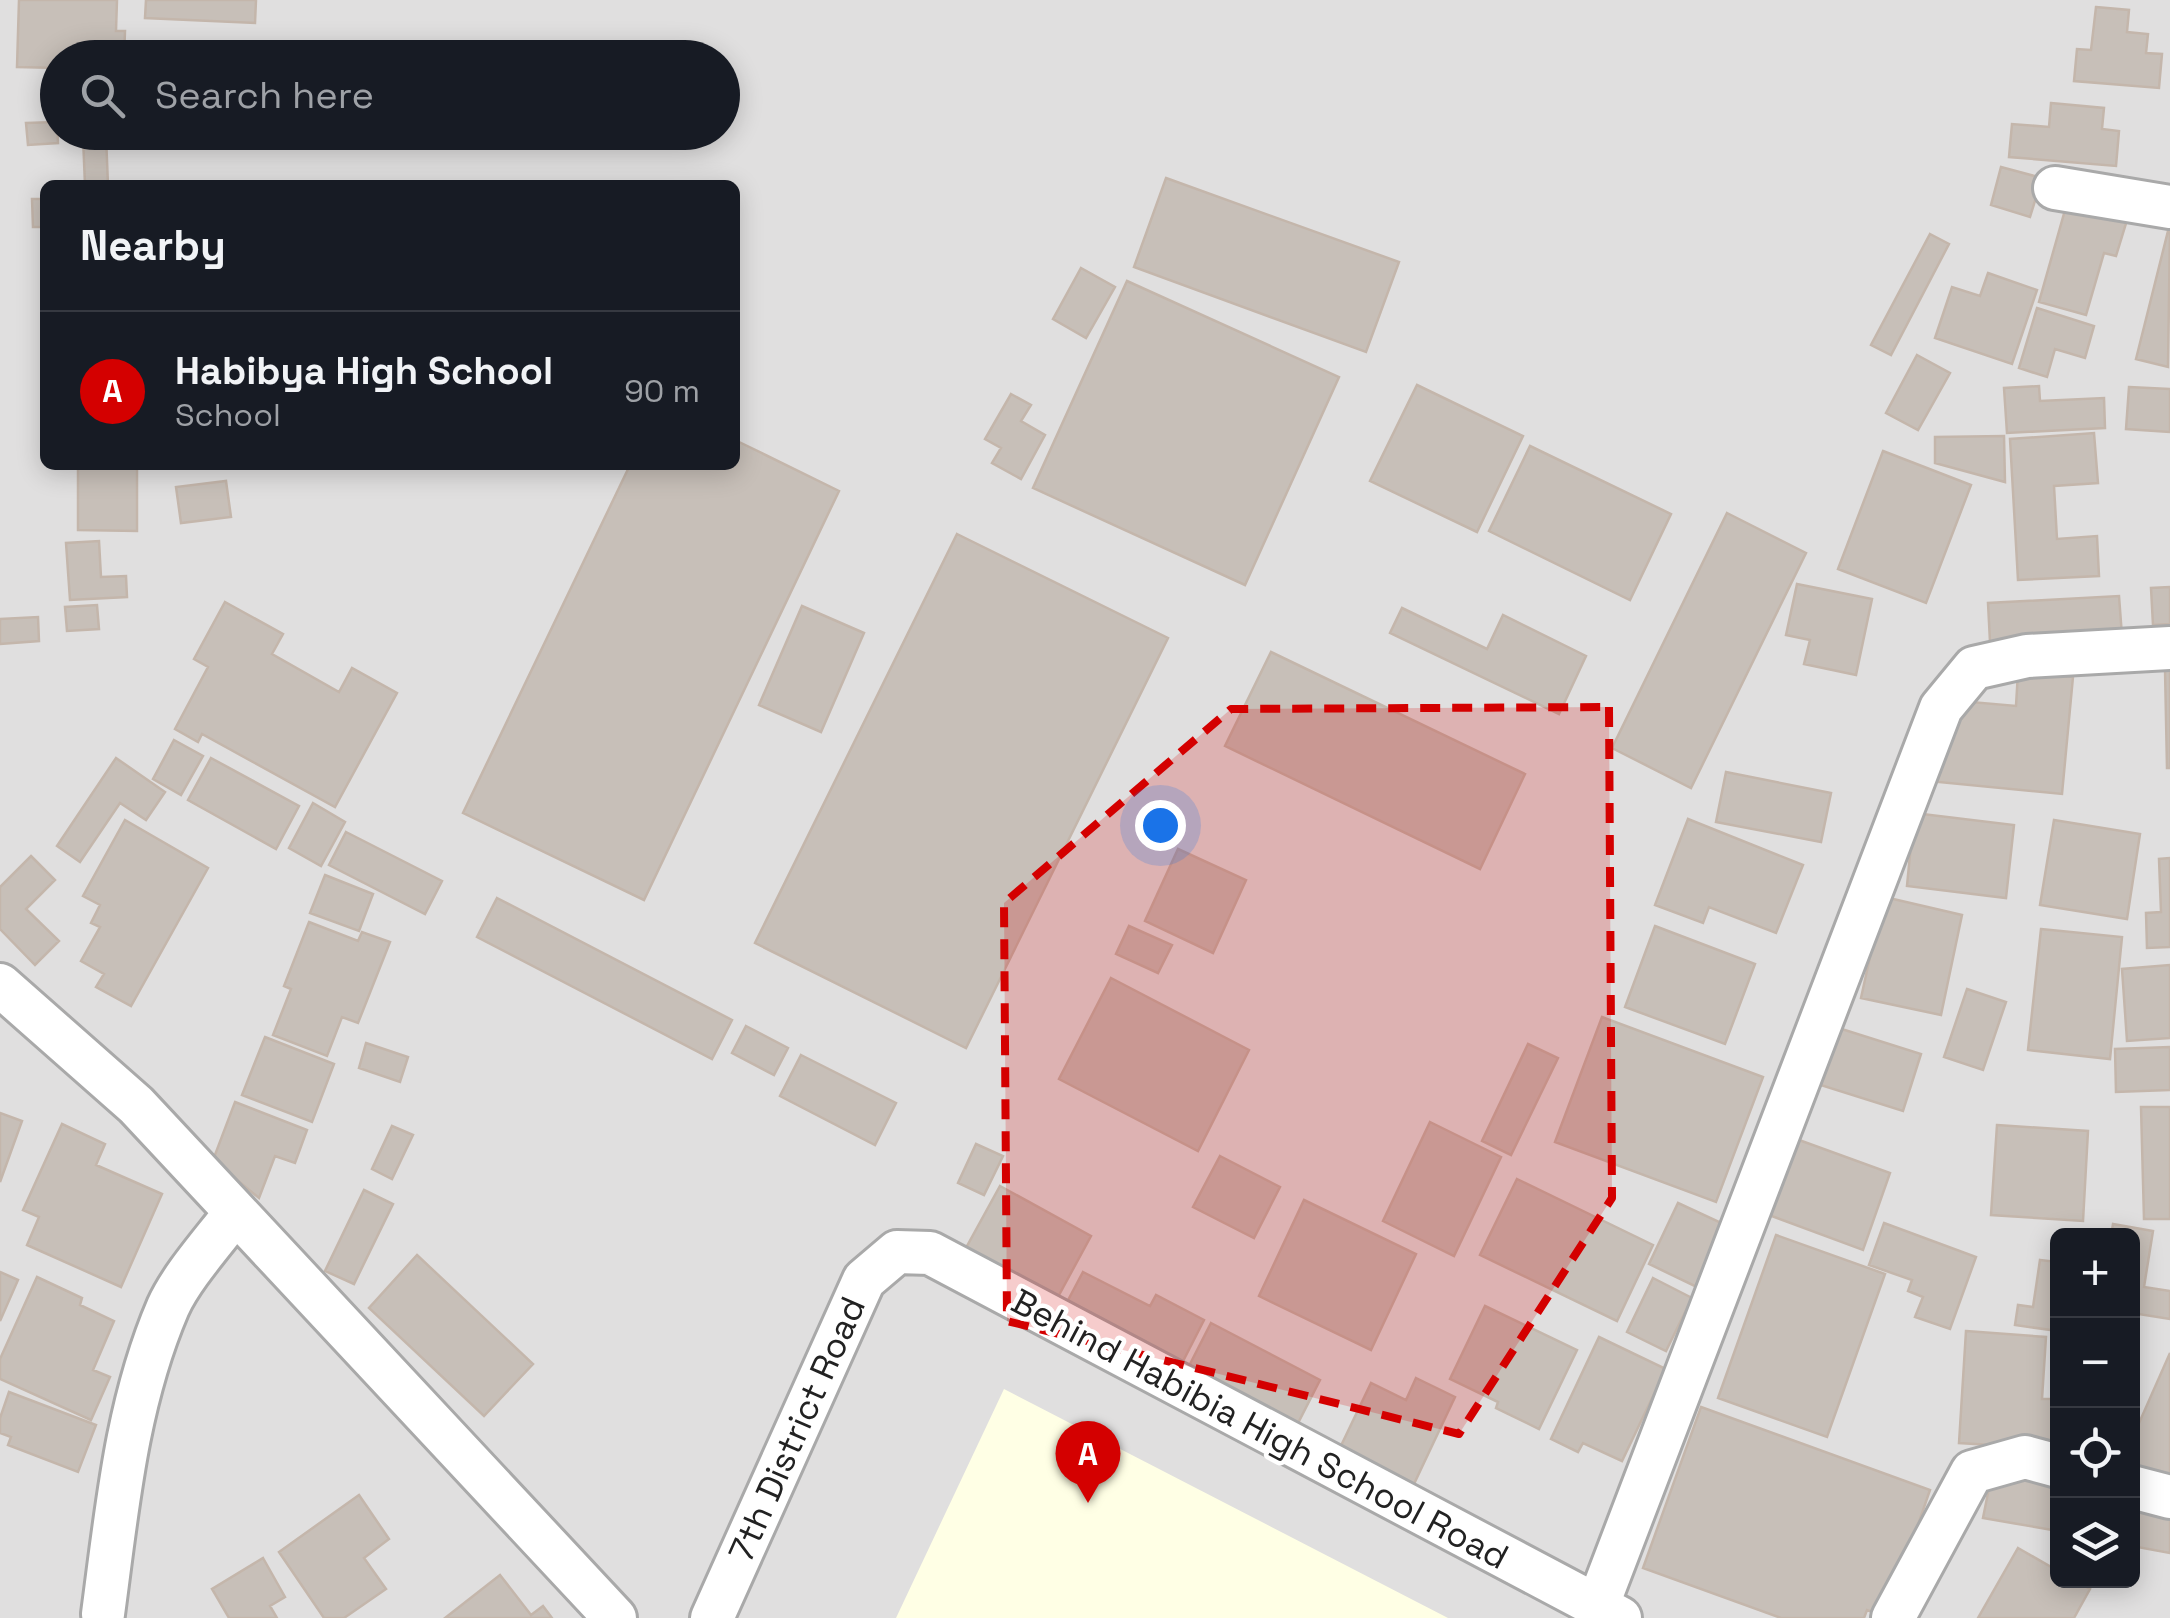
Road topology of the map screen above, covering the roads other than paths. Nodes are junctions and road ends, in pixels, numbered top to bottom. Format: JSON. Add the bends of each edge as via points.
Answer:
{"nodes":[{"id":1,"x":2055,"y":188,"type":"dead end"},
{"id":2,"x":2170,"y":207,"type":"edge"},
{"id":3,"x":2170,"y":648,"type":"edge"},
{"id":4,"x":0,"y":984,"type":"edge"},
{"id":5,"x":234,"y":1213,"type":"junction"},
{"id":6,"x":898,"y":1252,"type":"joint"},
{"id":7,"x":2050,"y":1464,"type":"edge"},
{"id":8,"x":2140,"y":1489,"type":"edge"},
{"id":9,"x":2170,"y":1498,"type":"edge"},
{"id":10,"x":1608,"y":1613,"type":"edge"},
{"id":11,"x":104,"y":1614,"type":"dead end"},
{"id":12,"x":615,"y":1618,"type":"edge"},
{"id":13,"x":712,"y":1618,"type":"edge"},
{"id":14,"x":1893,"y":1618,"type":"edge"}],
"edges":[{"from":1,"to":2,"type":"street"},
{"from":3,"to":10,"type":"street","via":[[2027,656],[1974,668],[1941,708]]},
{"from":4,"to":5,"type":"street","via":[[136,1105]]},
{"from":5,"to":11,"type":"street","via":[[170,1304],[144,1377],[124,1453]]},
{"from":5,"to":12,"type":"street"},
{"from":6,"to":10,"type":"street","name":"Behind Habibia High School Road","via":[[930,1253]]},
{"from":6,"to":13,"type":"street","name":"7th District Road","via":[[864,1280]]},
{"from":7,"to":14,"type":"street","via":[[2026,1457],[1972,1472]]},
{"from":8,"to":9,"type":"street"}]}
